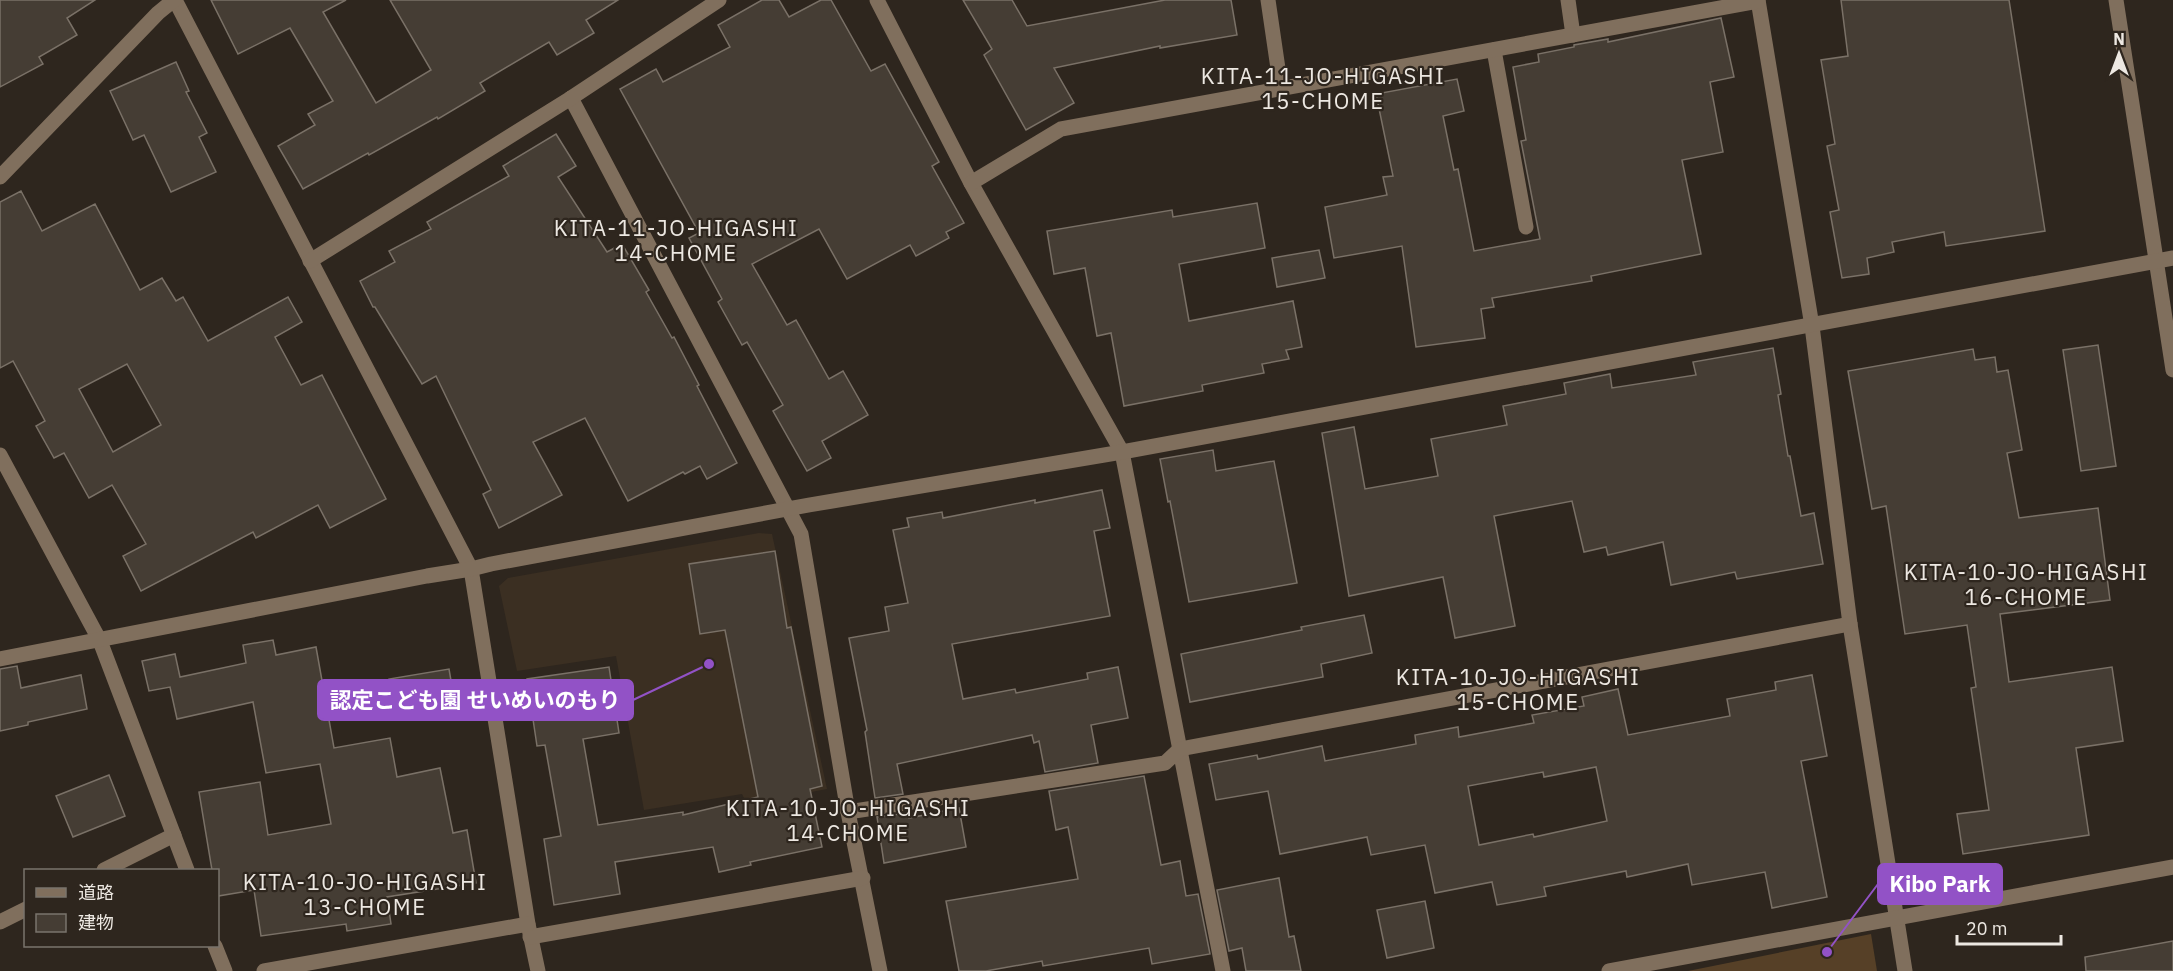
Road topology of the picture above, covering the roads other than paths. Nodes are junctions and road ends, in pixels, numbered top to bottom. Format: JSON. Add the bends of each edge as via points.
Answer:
{"nodes":[{"id":1,"x":174,"y":0,"type":"edge"},
{"id":2,"x":719,"y":0,"type":"edge"},
{"id":3,"x":877,"y":0,"type":"edge"},
{"id":4,"x":1269,"y":0,"type":"edge"},
{"id":5,"x":1568,"y":0,"type":"edge"},
{"id":6,"x":1758,"y":0,"type":"edge"},
{"id":7,"x":2116,"y":0,"type":"edge"},
{"id":8,"x":1573,"y":35,"type":"junction"},
{"id":9,"x":1494,"y":50,"type":"junction"},
{"id":10,"x":1281,"y":88,"type":"junction"},
{"id":11,"x":571,"y":98,"type":"junction"},
{"id":12,"x":0,"y":177,"type":"edge"},
{"id":13,"x":971,"y":183,"type":"junction"},
{"id":14,"x":1526,"y":227,"type":"dead end"},
{"id":15,"x":2173,"y":258,"type":"edge"},
{"id":16,"x":310,"y":261,"type":"junction"},
{"id":17,"x":2157,"y":261,"type":"junction"},
{"id":18,"x":1812,"y":326,"type":"junction"},
{"id":19,"x":2173,"y":370,"type":"edge"},
{"id":20,"x":1122,"y":452,"type":"junction"},
{"id":21,"x":0,"y":455,"type":"edge"},
{"id":22,"x":788,"y":509,"type":"junction"},
{"id":23,"x":471,"y":569,"type":"junction"},
{"id":24,"x":1850,"y":624,"type":"junction"},
{"id":25,"x":100,"y":640,"type":"junction"},
{"id":26,"x":0,"y":659,"type":"edge"},
{"id":27,"x":1180,"y":749,"type":"junction"},
{"id":28,"x":848,"y":812,"type":"junction"},
{"id":29,"x":174,"y":835,"type":"junction"},
{"id":30,"x":2173,"y":867,"type":"edge"},
{"id":31,"x":106,"y":869,"type":"edge"},
{"id":32,"x":187,"y":869,"type":"edge"},
{"id":33,"x":862,"y":878,"type":"junction"},
{"id":34,"x":24,"y":910,"type":"edge"},
{"id":35,"x":1897,"y":918,"type":"junction"},
{"id":36,"x":0,"y":922,"type":"edge"},
{"id":37,"x":529,"y":931,"type":"junction"},
{"id":38,"x":216,"y":947,"type":"edge"},
{"id":39,"x":225,"y":971,"type":"edge"},
{"id":40,"x":264,"y":971,"type":"edge"},
{"id":41,"x":538,"y":971,"type":"edge"},
{"id":42,"x":880,"y":971,"type":"edge"},
{"id":43,"x":1223,"y":971,"type":"edge"},
{"id":44,"x":1609,"y":971,"type":"edge"},
{"id":45,"x":1905,"y":971,"type":"edge"}],
"edges":[{"from":1,"to":12,"type":"street"},
{"from":1,"to":16,"type":"street"},
{"from":2,"to":11,"type":"street"},
{"from":3,"to":13,"type":"street"},
{"from":4,"to":10,"type":"street"},
{"from":5,"to":8,"type":"street"},
{"from":6,"to":8,"type":"street"},
{"from":6,"to":18,"type":"street"},
{"from":7,"to":17,"type":"street"},
{"from":8,"to":9,"type":"street"},
{"from":9,"to":10,"type":"street"},
{"from":9,"to":14,"type":"street"},
{"from":10,"to":13,"type":"street","via":[[1061,129]]},
{"from":11,"to":16,"type":"street"},
{"from":11,"to":22,"type":"street"},
{"from":13,"to":20,"type":"street"},
{"from":15,"to":17,"type":"street"},
{"from":16,"to":23,"type":"street"},
{"from":17,"to":18,"type":"street"},
{"from":17,"to":19,"type":"street"},
{"from":18,"to":20,"type":"street"},
{"from":18,"to":24,"type":"street"},
{"from":20,"to":22,"type":"street"},
{"from":20,"to":27,"type":"street"},
{"from":21,"to":25,"type":"street"},
{"from":22,"to":23,"type":"street"},
{"from":22,"to":28,"type":"street","via":[[801,534]]},
{"from":23,"to":25,"type":"street"},
{"from":23,"to":37,"type":"street"},
{"from":24,"to":27,"type":"street"},
{"from":24,"to":35,"type":"street"},
{"from":25,"to":26,"type":"street"},
{"from":25,"to":29,"type":"street"},
{"from":27,"to":28,"type":"street","via":[[1166,763]]},
{"from":27,"to":43,"type":"street"},
{"from":28,"to":33,"type":"street"},
{"from":29,"to":31,"type":"street"},
{"from":29,"to":32,"type":"street"},
{"from":30,"to":35,"type":"street"},
{"from":33,"to":37,"type":"street"},
{"from":33,"to":42,"type":"street"},
{"from":34,"to":36,"type":"street"},
{"from":35,"to":44,"type":"street"},
{"from":35,"to":45,"type":"street"},
{"from":37,"to":40,"type":"street"},
{"from":37,"to":41,"type":"street"},
{"from":38,"to":39,"type":"street"}]}
